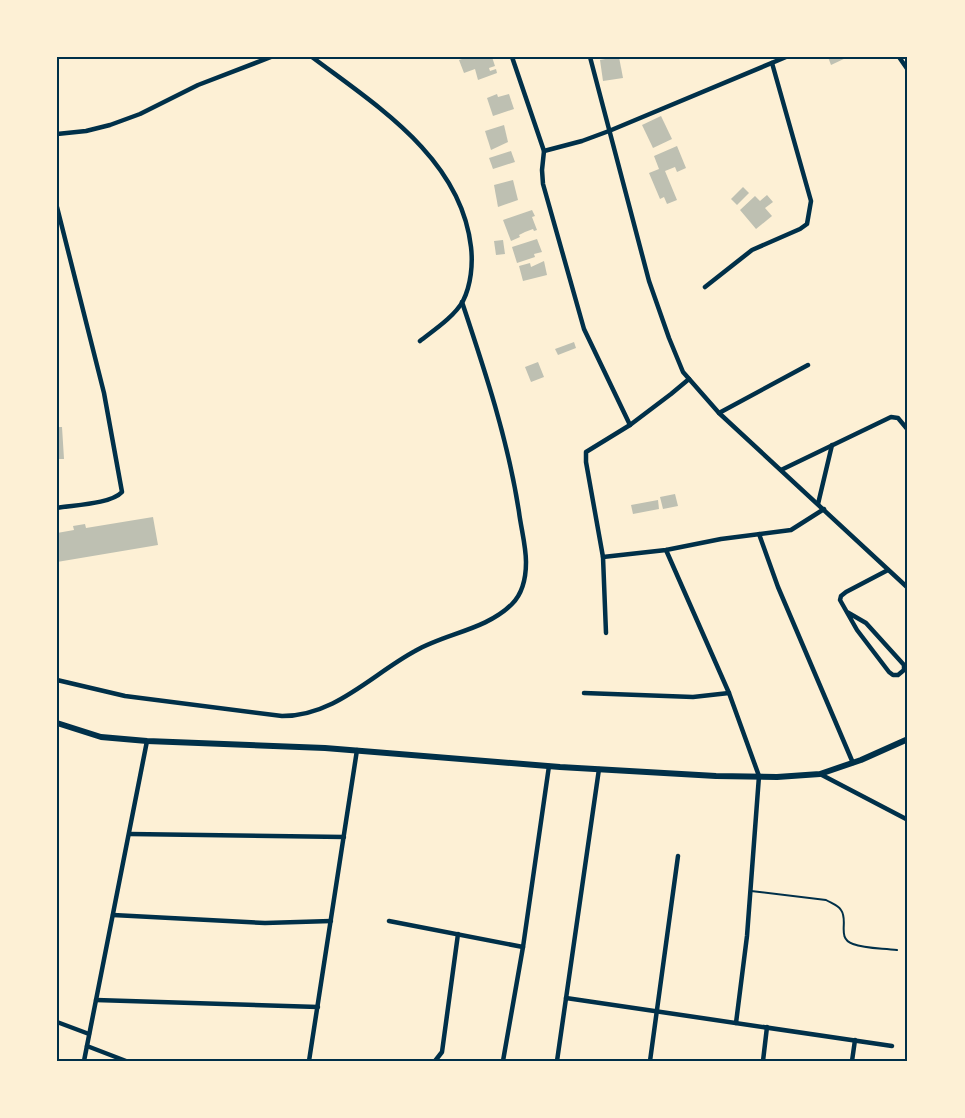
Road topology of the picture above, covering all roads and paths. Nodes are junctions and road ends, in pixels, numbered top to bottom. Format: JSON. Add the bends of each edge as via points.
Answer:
{"nodes":[{"id":1,"x":271,"y":57,"type":"edge"},
{"id":2,"x":312,"y":57,"type":"edge"},
{"id":3,"x":512,"y":57,"type":"edge"},
{"id":4,"x":590,"y":57,"type":"edge"},
{"id":5,"x":786,"y":57,"type":"edge"},
{"id":6,"x":899,"y":57,"type":"edge"},
{"id":7,"x":772,"y":63,"type":"junction"},
{"id":8,"x":908,"y":70,"type":"edge"},
{"id":9,"x":609,"y":131,"type":"junction"},
{"id":10,"x":57,"y":134,"type":"edge"},
{"id":11,"x":544,"y":151,"type":"junction"},
{"id":12,"x":57,"y":207,"type":"edge"},
{"id":13,"x":705,"y":286,"type":"dead end"},
{"id":14,"x":462,"y":302,"type":"junction"},
{"id":15,"x":420,"y":341,"type":"dead end"},
{"id":16,"x":808,"y":365,"type":"dead end"},
{"id":17,"x":688,"y":379,"type":"junction"},
{"id":18,"x":719,"y":413,"type":"junction"},
{"id":19,"x":630,"y":425,"type":"junction"},
{"id":20,"x":908,"y":430,"type":"edge"},
{"id":21,"x":832,"y":445,"type":"junction"},
{"id":22,"x":781,"y":470,"type":"junction"},
{"id":23,"x":818,"y":504,"type":"junction"},
{"id":24,"x":57,"y":508,"type":"edge"},
{"id":25,"x":824,"y":509,"type":"junction"},
{"id":26,"x":759,"y":534,"type":"junction"},
{"id":27,"x":666,"y":550,"type":"junction"},
{"id":28,"x":603,"y":557,"type":"junction"},
{"id":29,"x":888,"y":570,"type":"junction"},
{"id":30,"x":908,"y":588,"type":"edge"},
{"id":31,"x":847,"y":612,"type":"junction"},
{"id":32,"x":606,"y":633,"type":"dead end"},
{"id":33,"x":57,"y":680,"type":"edge"},
{"id":34,"x":584,"y":693,"type":"dead end"},
{"id":35,"x":729,"y":693,"type":"junction"},
{"id":36,"x":57,"y":723,"type":"edge"},
{"id":37,"x":908,"y":739,"type":"edge"},
{"id":38,"x":147,"y":741,"type":"junction"},
{"id":39,"x":357,"y":750,"type":"junction"},
{"id":40,"x":853,"y":763,"type":"junction"},
{"id":41,"x":549,"y":766,"type":"junction"},
{"id":42,"x":599,"y":769,"type":"junction"},
{"id":43,"x":820,"y":774,"type":"junction"},
{"id":44,"x":759,"y":776,"type":"junction"},
{"id":45,"x":908,"y":820,"type":"edge"},
{"id":46,"x":130,"y":834,"type":"junction"},
{"id":47,"x":344,"y":837,"type":"junction"},
{"id":48,"x":678,"y":856,"type":"dead end"},
{"id":49,"x":750,"y":891,"type":"junction"},
{"id":50,"x":113,"y":915,"type":"junction"},
{"id":51,"x":331,"y":921,"type":"junction"},
{"id":52,"x":389,"y":921,"type":"dead end"},
{"id":53,"x":458,"y":934,"type":"junction"},
{"id":54,"x":522,"y":947,"type":"junction"},
{"id":55,"x":897,"y":950,"type":"dead end"},
{"id":56,"x":566,"y":998,"type":"junction"},
{"id":57,"x":96,"y":1000,"type":"junction"},
{"id":58,"x":318,"y":1007,"type":"junction"},
{"id":59,"x":657,"y":1010,"type":"junction"},
{"id":60,"x":57,"y":1022,"type":"edge"},
{"id":61,"x":736,"y":1023,"type":"junction"},
{"id":62,"x":767,"y":1027,"type":"junction"},
{"id":63,"x":89,"y":1034,"type":"junction"},
{"id":64,"x":855,"y":1040,"type":"junction"},
{"id":65,"x":87,"y":1046,"type":"junction"},
{"id":66,"x":892,"y":1046,"type":"dead end"},
{"id":67,"x":84,"y":1061,"type":"edge"},
{"id":68,"x":126,"y":1061,"type":"edge"},
{"id":69,"x":309,"y":1061,"type":"edge"},
{"id":70,"x":435,"y":1061,"type":"edge"},
{"id":71,"x":503,"y":1061,"type":"edge"},
{"id":72,"x":556,"y":1061,"type":"edge"},
{"id":73,"x":650,"y":1061,"type":"edge"},
{"id":74,"x":763,"y":1061,"type":"edge"},
{"id":75,"x":852,"y":1061,"type":"edge"}],
"edges":[{"from":1,"to":10,"type":"street","via":[[198,85],[130,118],[86,131]]},
{"from":2,"to":14,"type":"street","via":[[397,123],[442,171],[461,205],[469,230],[470,280]]},
{"from":3,"to":11,"type":"street"},
{"from":4,"to":9,"type":"street"},
{"from":5,"to":7,"type":"street"},
{"from":6,"to":8,"type":"street"},
{"from":7,"to":9,"type":"street"},
{"from":7,"to":13,"type":"street","via":[[811,201],[807,224],[752,250]]},
{"from":9,"to":11,"type":"street"},
{"from":9,"to":17,"type":"street","via":[[649,281]]},
{"from":11,"to":19,"type":"street","via":[[543,184],[584,329]]},
{"from":12,"to":24,"type":"street","via":[[104,393],[122,492],[110,500]]},
{"from":14,"to":15,"type":"street"},
{"from":14,"to":33,"type":"street","via":[[508,450],[517,498],[526,559],[522,591],[513,604],[486,622],[414,651],[358,690],[299,716],[125,696]]},
{"from":16,"to":18,"type":"street"},
{"from":17,"to":18,"type":"street"},
{"from":17,"to":19,"type":"street"},
{"from":18,"to":22,"type":"street"},
{"from":19,"to":28,"type":"street","via":[[591,448],[586,456]]},
{"from":20,"to":21,"type":"street","via":[[898,418],[891,417]]},
{"from":21,"to":22,"type":"street"},
{"from":21,"to":23,"type":"street"},
{"from":22,"to":23,"type":"street"},
{"from":23,"to":25,"type":"street"},
{"from":25,"to":26,"type":"street","via":[[791,530]]},
{"from":25,"to":29,"type":"street"},
{"from":26,"to":27,"type":"street"},
{"from":26,"to":40,"type":"street"},
{"from":27,"to":28,"type":"street"},
{"from":27,"to":35,"type":"street"},
{"from":28,"to":32,"type":"street"},
{"from":29,"to":30,"type":"street"},
{"from":29,"to":31,"type":"street","via":[[841,596]]},
{"from":31,"to":31,"type":"street","via":[[866,623],[904,665],[902,673],[889,672]]},
{"from":34,"to":35,"type":"street","via":[[693,698]]},
{"from":35,"to":44,"type":"street"},
{"from":36,"to":38,"type":"main road","via":[[101,737]]},
{"from":37,"to":40,"type":"main road"},
{"from":38,"to":39,"type":"main road"},
{"from":38,"to":46,"type":"street"},
{"from":39,"to":41,"type":"main road"},
{"from":39,"to":47,"type":"street"},
{"from":40,"to":43,"type":"main road"},
{"from":41,"to":42,"type":"main road"},
{"from":41,"to":54,"type":"street"},
{"from":42,"to":44,"type":"main road"},
{"from":42,"to":56,"type":"street"},
{"from":43,"to":44,"type":"main road"},
{"from":43,"to":45,"type":"street"},
{"from":44,"to":49,"type":"street"},
{"from":46,"to":47,"type":"street"},
{"from":46,"to":50,"type":"street"},
{"from":47,"to":51,"type":"street"},
{"from":48,"to":59,"type":"street"},
{"from":49,"to":55,"type":"lane","via":[[826,900],[841,910],[846,940]]},
{"from":49,"to":61,"type":"street"},
{"from":50,"to":51,"type":"street","via":[[265,923]]},
{"from":50,"to":57,"type":"street"},
{"from":51,"to":58,"type":"street"},
{"from":52,"to":53,"type":"street"},
{"from":53,"to":54,"type":"street"},
{"from":53,"to":70,"type":"street","via":[[442,1052]]},
{"from":54,"to":71,"type":"street"},
{"from":56,"to":59,"type":"street"},
{"from":56,"to":72,"type":"street"},
{"from":57,"to":58,"type":"street"},
{"from":57,"to":63,"type":"street"},
{"from":58,"to":69,"type":"street"},
{"from":59,"to":61,"type":"street"},
{"from":59,"to":73,"type":"street"},
{"from":60,"to":63,"type":"street"},
{"from":61,"to":62,"type":"street"},
{"from":62,"to":64,"type":"street"},
{"from":62,"to":74,"type":"street"},
{"from":63,"to":65,"type":"street"},
{"from":64,"to":66,"type":"street"},
{"from":64,"to":75,"type":"street"},
{"from":65,"to":67,"type":"street"},
{"from":65,"to":68,"type":"street"}]}
